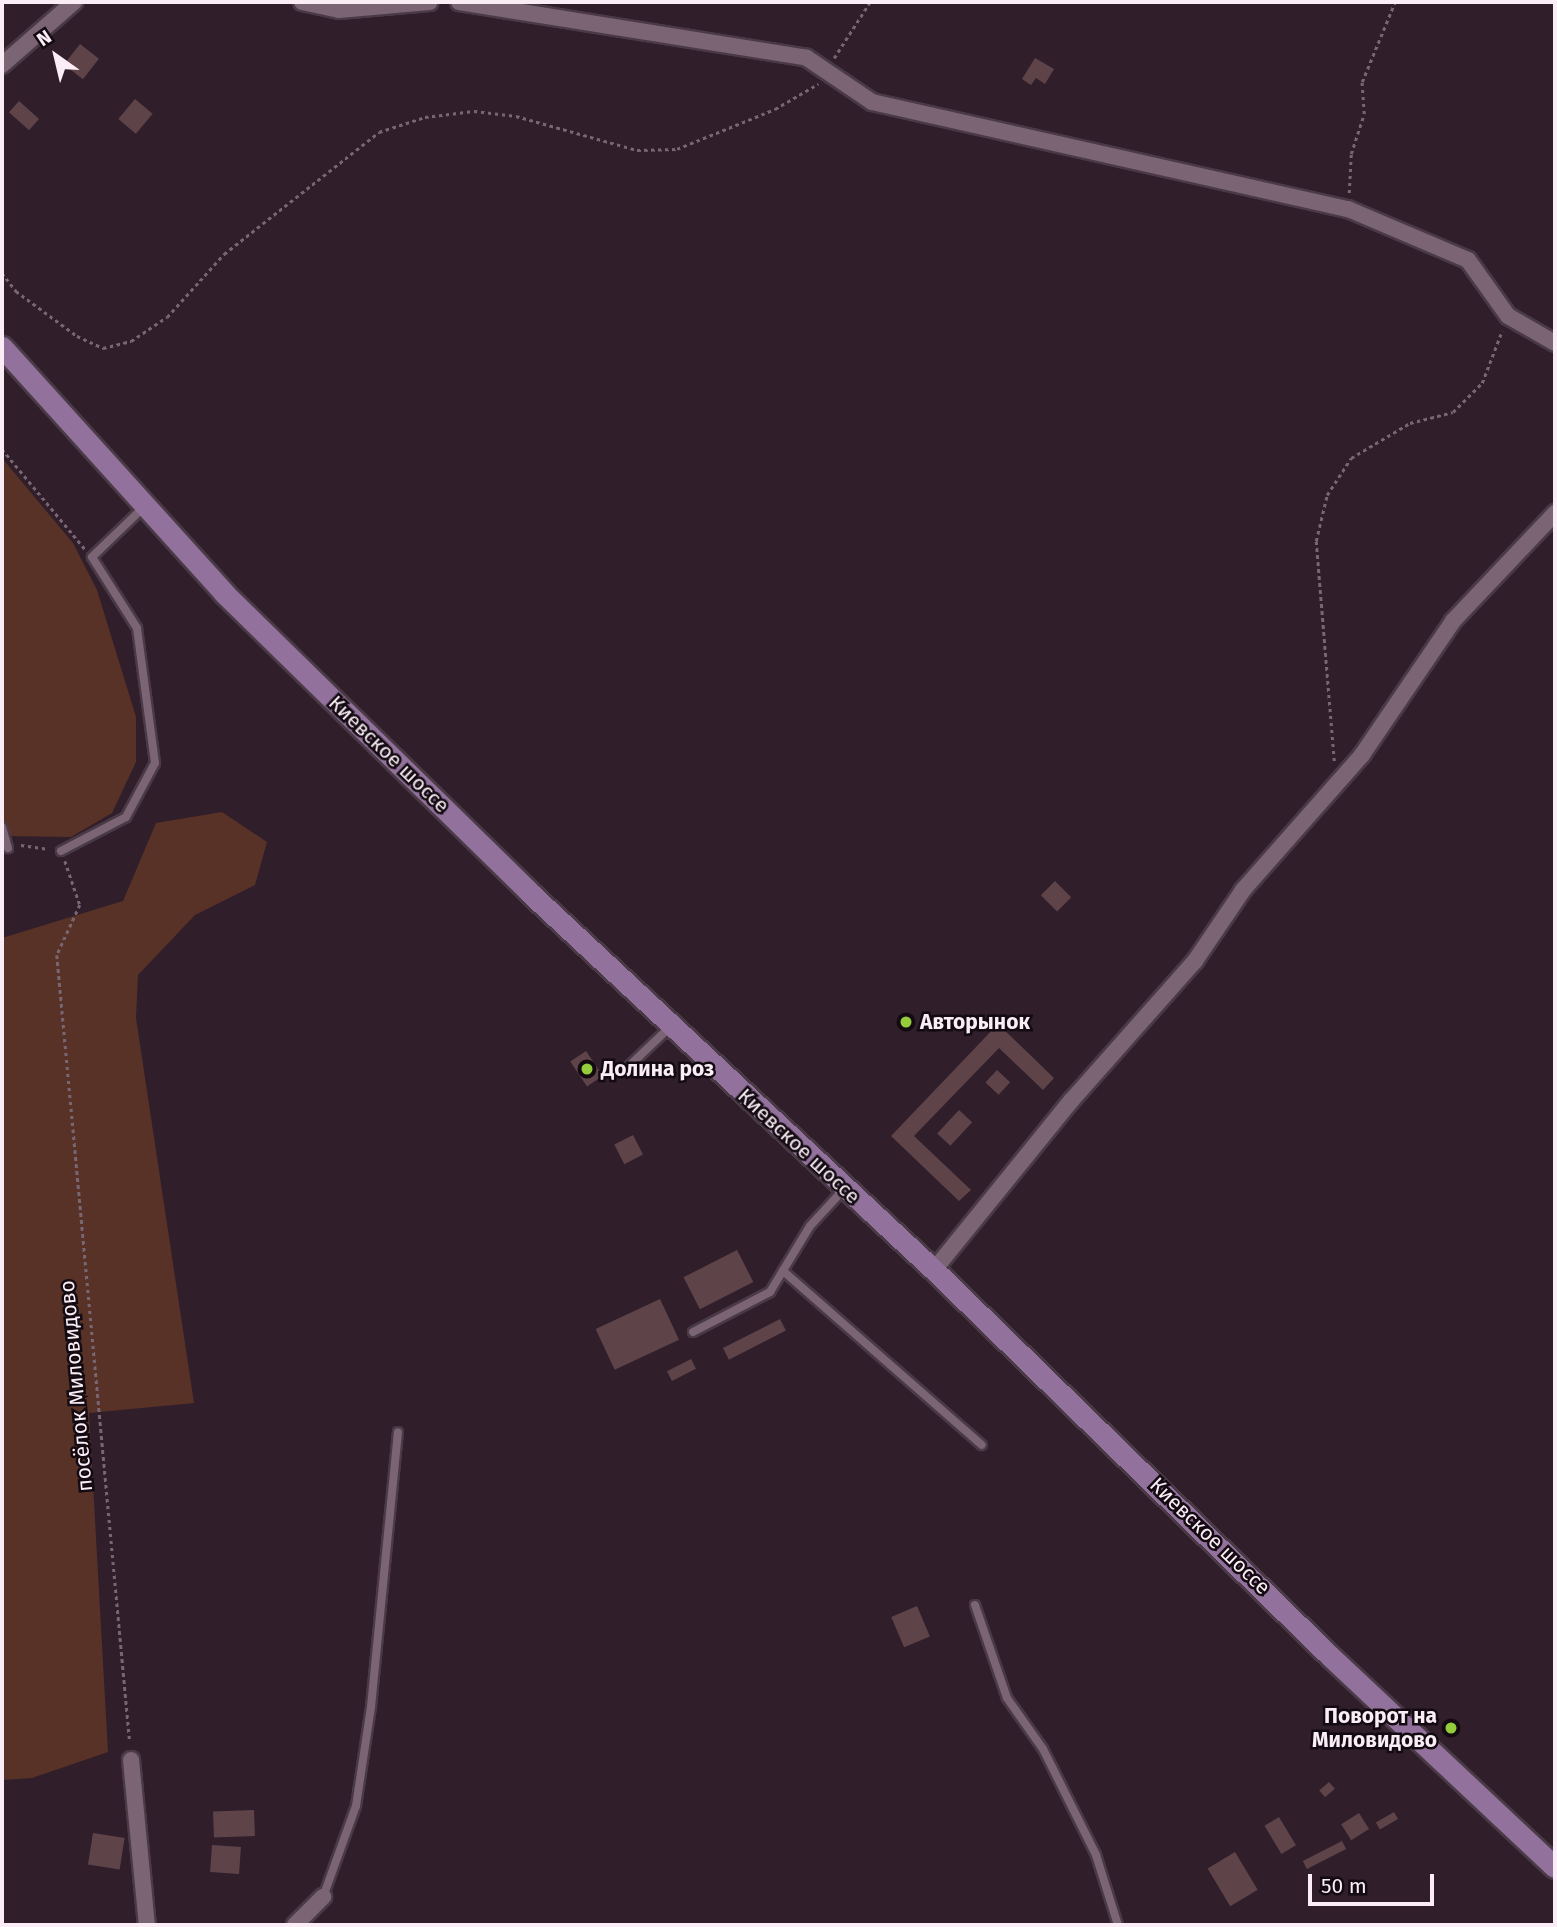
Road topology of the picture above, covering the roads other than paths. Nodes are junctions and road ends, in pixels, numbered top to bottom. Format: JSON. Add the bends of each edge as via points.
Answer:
{"nodes":[{"id":1,"x":74,"y":2,"type":"edge"},
{"id":2,"x":302,"y":2,"type":"edge"},
{"id":3,"x":430,"y":2,"type":"edge"},
{"id":4,"x":459,"y":2,"type":"edge"},
{"id":5,"x":2,"y":65,"type":"edge"},
{"id":6,"x":1555,"y":343,"type":"edge"},
{"id":7,"x":2,"y":347,"type":"edge"},
{"id":8,"x":145,"y":506,"type":"junction"},
{"id":9,"x":1555,"y":513,"type":"edge"},
{"id":10,"x":2,"y":827,"type":"edge"},
{"id":11,"x":8,"y":848,"type":"road end"},
{"id":12,"x":61,"y":850,"type":"road end"},
{"id":13,"x":671,"y":1026,"type":"junction"},
{"id":14,"x":626,"y":1069,"type":"dead end"},
{"id":15,"x":844,"y":1189,"type":"junction"},
{"id":16,"x":934,"y":1270,"type":"junction"},
{"id":17,"x":783,"y":1271,"type":"junction"},
{"id":18,"x":693,"y":1332,"type":"dead end"},
{"id":19,"x":398,"y":1432,"type":"dead end"},
{"id":20,"x":982,"y":1445,"type":"dead end"},
{"id":21,"x":975,"y":1605,"type":"dead end"},
{"id":22,"x":131,"y":1760,"type":"road end"},
{"id":23,"x":1555,"y":1867,"type":"edge"},
{"id":24,"x":323,"y":1897,"type":"joint"},
{"id":25,"x":147,"y":1925,"type":"edge"},
{"id":26,"x":295,"y":1925,"type":"edge"},
{"id":27,"x":1118,"y":1925,"type":"edge"}],
"edges":[{"from":1,"to":5,"type":"street"},
{"from":2,"to":3,"type":"street","via":[[339,10]]},
{"from":4,"to":6,"type":"street","via":[[807,58],[872,102],[1348,209],[1468,260],[1508,316]]},
{"from":7,"to":8,"type":"main road","name":"Киевское шоссе"},
{"from":8,"to":12,"type":"lane","via":[[92,557],[138,628],[155,763],[126,817]]},
{"from":8,"to":13,"type":"main road","name":"Киевское шоссе","via":[[224,593]]},
{"from":9,"to":16,"type":"street","via":[[1453,621],[1334,789],[1243,890],[1195,961],[1071,1101]]},
{"from":10,"to":11,"type":"lane"},
{"from":13,"to":14,"type":"lane"},
{"from":13,"to":15,"type":"main road","name":"Киевское шоссе"},
{"from":15,"to":16,"type":"main road","name":"Киевское шоссе"},
{"from":15,"to":17,"type":"lane","via":[[810,1226]]},
{"from":16,"to":23,"type":"main road","name":"Киевское шоссе","via":[[1330,1656]]},
{"from":17,"to":18,"type":"lane","via":[[770,1292]]},
{"from":17,"to":20,"type":"lane"},
{"from":19,"to":24,"type":"lane","via":[[371,1707],[356,1806]]},
{"from":21,"to":27,"type":"lane","via":[[1007,1698],[1043,1749],[1096,1855]]},
{"from":22,"to":25,"type":"street"},
{"from":24,"to":26,"type":"street"}]}
